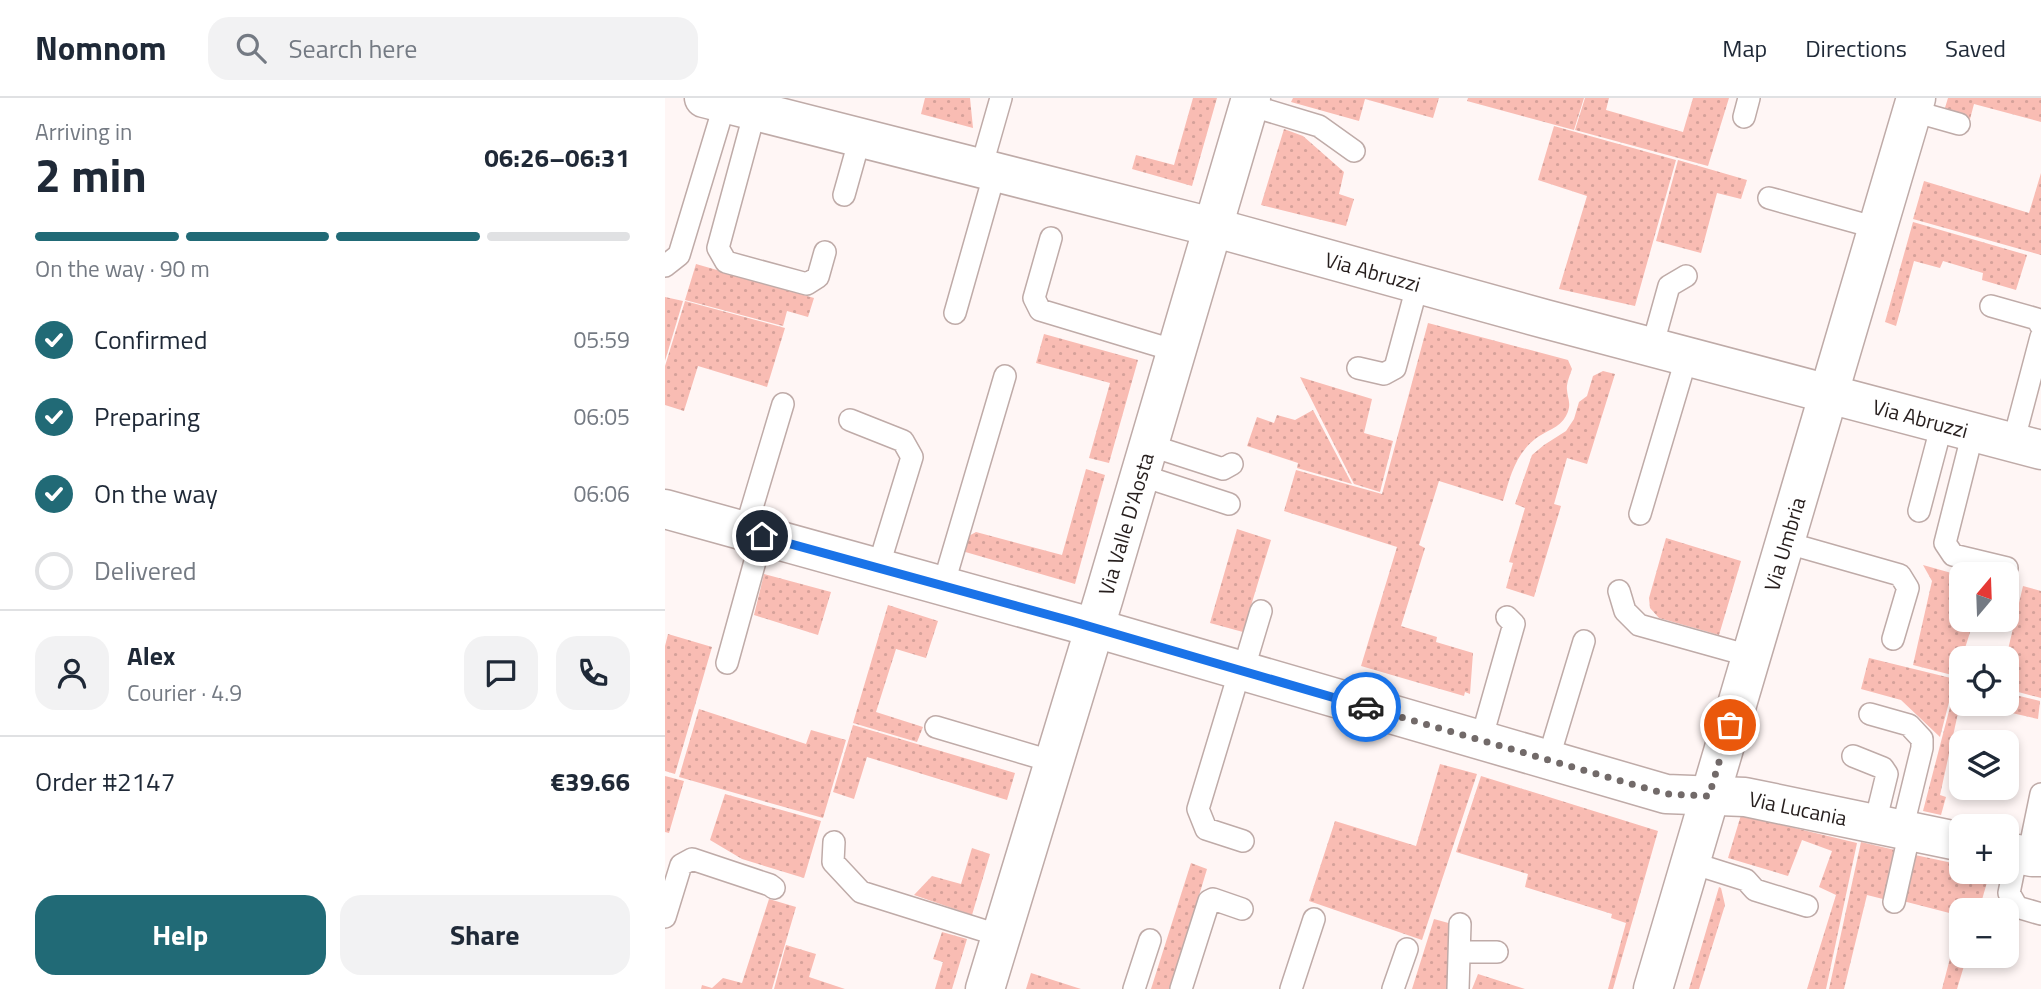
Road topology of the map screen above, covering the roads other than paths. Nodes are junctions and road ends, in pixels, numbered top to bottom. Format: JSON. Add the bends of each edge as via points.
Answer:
{"nodes":[{"id":1,"x":1001,"y":98,"type":"edge"},
{"id":2,"x":1250,"y":102,"type":"edge"},
{"id":3,"x":1915,"y":104,"type":"edge"},
{"id":4,"x":754,"y":106,"type":"edge"},
{"id":5,"x":1959,"y":124,"type":"dead end"},
{"id":6,"x":860,"y":138,"type":"junction"},
{"id":7,"x":1354,"y":151,"type":"dead end"},
{"id":8,"x":988,"y":170,"type":"junction"},
{"id":9,"x":845,"y":195,"type":"dead end"},
{"id":10,"x":1769,"y":198,"type":"dead end"},
{"id":11,"x":1212,"y":227,"type":"junction"},
{"id":12,"x":1877,"y":228,"type":"junction"},
{"id":13,"x":1051,"y":239,"type":"dead end"},
{"id":14,"x":825,"y":252,"type":"dead end"},
{"id":15,"x":665,"y":267,"type":"edge"},
{"id":16,"x":1686,"y":276,"type":"dead end"},
{"id":17,"x":1417,"y":283,"type":"junction"},
{"id":18,"x":1991,"y":306,"type":"dead end"},
{"id":19,"x":954,"y":313,"type":"dead end"},
{"id":20,"x":2041,"y":326,"type":"edge"},
{"id":21,"x":2041,"y":337,"type":"edge"},
{"id":22,"x":1176,"y":351,"type":"junction"},
{"id":23,"x":1669,"y":352,"type":"junction"},
{"id":24,"x":1358,"y":368,"type":"dead end"},
{"id":25,"x":1005,"y":376,"type":"dead end"},
{"id":26,"x":1829,"y":394,"type":"junction"},
{"id":27,"x":783,"y":404,"type":"dead end"},
{"id":28,"x":850,"y":420,"type":"dead end"},
{"id":29,"x":1957,"y":428,"type":"junction"},
{"id":30,"x":2027,"y":446,"type":"edge"},
{"id":31,"x":1144,"y":460,"type":"junction"},
{"id":32,"x":1232,"y":464,"type":"dead end"},
{"id":33,"x":1229,"y":504,"type":"dead end"},
{"id":34,"x":665,"y":509,"type":"edge"},
{"id":35,"x":1919,"y":511,"type":"dead end"},
{"id":36,"x":1640,"y":514,"type":"dead end"},
{"id":37,"x":753,"y":534,"type":"junction"},
{"id":38,"x":1784,"y":542,"type":"junction"},
{"id":39,"x":1982,"y":562,"type":"edge"},
{"id":40,"x":878,"y":568,"type":"junction"},
{"id":41,"x":943,"y":586,"type":"junction"},
{"id":42,"x":1619,"y":591,"type":"dead end"},
{"id":43,"x":1261,"y":611,"type":"dead end"},
{"id":44,"x":1507,"y":617,"type":"dead end"},
{"id":45,"x":1095,"y":628,"type":"junction"},
{"id":46,"x":1893,"y":639,"type":"dead end"},
{"id":47,"x":1584,"y":641,"type":"dead end"},
{"id":48,"x":1750,"y":656,"type":"junction"},
{"id":49,"x":727,"y":663,"type":"dead end"},
{"id":50,"x":1242,"y":671,"type":"junction"},
{"id":51,"x":1870,"y":714,"type":"dead end"},
{"id":52,"x":936,"y":727,"type":"dead end"},
{"id":53,"x":1481,"y":740,"type":"junction"},
{"id":54,"x":1853,"y":756,"type":"dead end"},
{"id":55,"x":1548,"y":760,"type":"junction"},
{"id":56,"x":1054,"y":762,"type":"junction"},
{"id":57,"x":2041,"y":794,"type":"edge"},
{"id":58,"x":1709,"y":796,"type":"junction"},
{"id":59,"x":1896,"y":828,"type":"junction"},
{"id":60,"x":1949,"y":839,"type":"edge"},
{"id":61,"x":1243,"y":841,"type":"dead end"},
{"id":62,"x":834,"y":842,"type":"dead end"},
{"id":63,"x":2023,"y":855,"type":"edge"},
{"id":64,"x":1689,"y":862,"type":"junction"},
{"id":65,"x":774,"y":888,"type":"dead end"},
{"id":66,"x":1894,"y":902,"type":"dead end"},
{"id":67,"x":1807,"y":906,"type":"dead end"},
{"id":68,"x":1242,"y":909,"type":"dead end"},
{"id":69,"x":2041,"y":914,"type":"edge"},
{"id":70,"x":665,"y":917,"type":"edge"},
{"id":71,"x":1314,"y":919,"type":"dead end"},
{"id":72,"x":1460,"y":924,"type":"dead end"},
{"id":73,"x":1001,"y":936,"type":"junction"},
{"id":74,"x":1150,"y":940,"type":"dead end"},
{"id":75,"x":1407,"y":949,"type":"dead end"},
{"id":76,"x":1459,"y":952,"type":"junction"},
{"id":77,"x":1497,"y":952,"type":"dead end"},
{"id":78,"x":985,"y":989,"type":"edge"},
{"id":79,"x":1134,"y":989,"type":"edge"},
{"id":80,"x":1181,"y":989,"type":"edge"},
{"id":81,"x":1291,"y":989,"type":"edge"},
{"id":82,"x":1394,"y":989,"type":"edge"},
{"id":83,"x":1458,"y":989,"type":"edge"},
{"id":84,"x":1653,"y":989,"type":"edge"}],
"edges":[{"from":1,"to":8,"type":"lane"},
{"from":2,"to":7,"type":"lane","via":[[1319,126]]},
{"from":2,"to":11,"type":"street","name":"Via Valle D'Aosta"},
{"from":3,"to":5,"type":"lane"},
{"from":3,"to":12,"type":"street","name":"Via Umbria"},
{"from":4,"to":6,"type":"street","name":"Via Abruzzi"},
{"from":4,"to":14,"type":"lane","via":[[718,248],[726,261],[807,284],[818,277]]},
{"from":4,"to":15,"type":"lane","via":[[679,255]]},
{"from":6,"to":8,"type":"street","name":"Via Abruzzi"},
{"from":6,"to":9,"type":"lane"},
{"from":8,"to":11,"type":"street","name":"Via Abruzzi"},
{"from":8,"to":19,"type":"lane"},
{"from":10,"to":12,"type":"lane"},
{"from":11,"to":17,"type":"street","name":"Via Abruzzi"},
{"from":11,"to":22,"type":"street","name":"Via Valle D'Aosta"},
{"from":12,"to":26,"type":"street","name":"Via Umbria"},
{"from":13,"to":22,"type":"lane","via":[[1034,298],[1041,310]]},
{"from":16,"to":23,"type":"lane","via":[[1669,286]]},
{"from":17,"to":23,"type":"street","name":"Via Abruzzi"},
{"from":17,"to":24,"type":"lane","via":[[1395,368],[1384,374]]},
{"from":18,"to":20,"type":"lane","via":[[2037,319]]},
{"from":21,"to":30,"type":"lane"},
{"from":22,"to":31,"type":"street","name":"Via Valle D'Aosta"},
{"from":23,"to":26,"type":"street","name":"Via Abruzzi"},
{"from":23,"to":36,"type":"lane"},
{"from":25,"to":41,"type":"lane"},
{"from":26,"to":29,"type":"street","name":"Via Abruzzi"},
{"from":26,"to":38,"type":"street","name":"Via Umbria"},
{"from":27,"to":37,"type":"lane"},
{"from":28,"to":40,"type":"lane","via":[[903,442],[912,457]]},
{"from":29,"to":30,"type":"street","name":"Via Abruzzi"},
{"from":29,"to":35,"type":"lane"},
{"from":29,"to":39,"type":"lane","via":[[1945,543],[1953,555]]},
{"from":31,"to":32,"type":"lane","via":[[1223,469]]},
{"from":31,"to":33,"type":"lane"},
{"from":31,"to":45,"type":"street","name":"Via Valle D'Aosta"},
{"from":34,"to":37,"type":"street","name":"Via Lucania"},
{"from":37,"to":40,"type":"street","name":"Via Lucania"},
{"from":37,"to":49,"type":"lane"},
{"from":38,"to":46,"type":"lane","via":[[1900,575],[1908,588]]},
{"from":38,"to":48,"type":"street","name":"Via Umbria"},
{"from":40,"to":41,"type":"street","name":"Via Lucania"},
{"from":41,"to":45,"type":"street","name":"Via Lucania"},
{"from":42,"to":48,"type":"lane","via":[[1625,611],[1639,625]]},
{"from":43,"to":50,"type":"lane"},
{"from":44,"to":53,"type":"lane","via":[[1514,624]]},
{"from":45,"to":50,"type":"street","name":"Via Lucania"},
{"from":45,"to":56,"type":"street","name":"Via Valle D'Aosta"},
{"from":47,"to":55,"type":"lane"},
{"from":48,"to":58,"type":"street","name":"Via Umbria"},
{"from":50,"to":53,"type":"street","name":"Via Lucania"},
{"from":50,"to":61,"type":"lane","via":[[1198,809],[1206,830]]},
{"from":51,"to":59,"type":"lane","via":[[1909,725],[1922,738]]},
{"from":52,"to":56,"type":"lane"},
{"from":53,"to":55,"type":"street","name":"Via Lucania"},
{"from":54,"to":59,"type":"lane","via":[[1887,774]]},
{"from":55,"to":58,"type":"street","name":"Via Lucania","via":[[1666,794]]},
{"from":56,"to":73,"type":"street","name":"Via Valle D'Aosta"},
{"from":57,"to":63,"type":"lane"},
{"from":58,"to":59,"type":"street","name":"Via Lucania","via":[[1745,797]]},
{"from":58,"to":64,"type":"street","name":"Via Umbria"},
{"from":59,"to":60,"type":"street","name":"Via Lucania"},
{"from":59,"to":66,"type":"lane"},
{"from":62,"to":73,"type":"lane","via":[[833,862],[861,892]]},
{"from":63,"to":69,"type":"lane","via":[[2008,893],[2017,907]]},
{"from":64,"to":67,"type":"lane"},
{"from":64,"to":84,"type":"street","name":"Via Umbria"},
{"from":65,"to":70,"type":"lane","via":[[692,859],[681,865]]},
{"from":68,"to":80,"type":"lane","via":[[1209,901]]},
{"from":71,"to":81,"type":"lane"},
{"from":72,"to":76,"type":"lane"},
{"from":73,"to":78,"type":"street","name":"Via Valle D'Aosta"},
{"from":74,"to":79,"type":"lane"},
{"from":75,"to":82,"type":"lane"},
{"from":76,"to":77,"type":"lane"},
{"from":76,"to":83,"type":"lane"}]}
